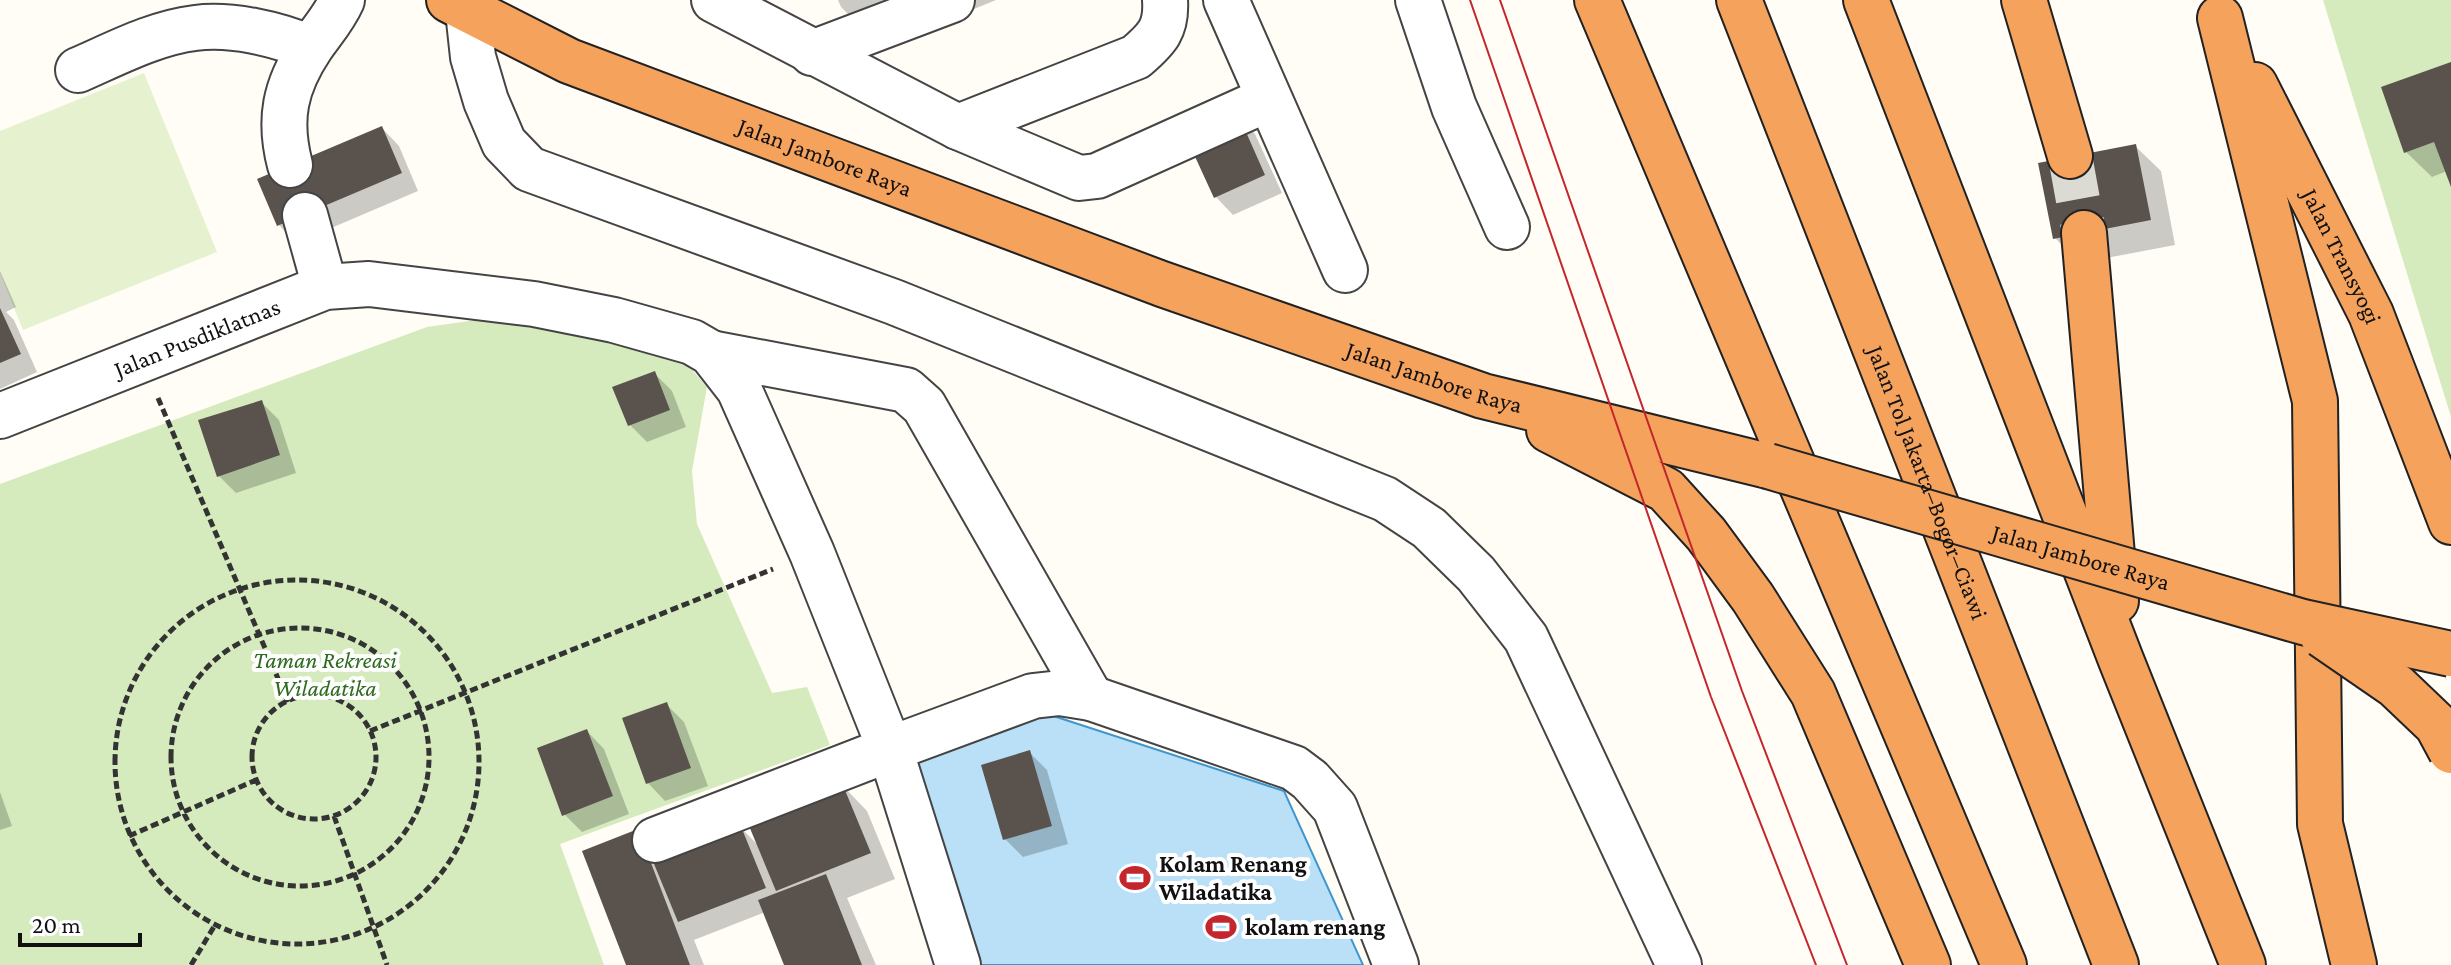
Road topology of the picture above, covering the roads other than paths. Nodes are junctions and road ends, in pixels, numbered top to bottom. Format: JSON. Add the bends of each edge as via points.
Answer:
{"nodes":[{"id":1,"x":342,"y":0,"type":"edge"},
{"id":2,"x":714,"y":0,"type":"edge"},
{"id":3,"x":952,"y":0,"type":"edge"},
{"id":4,"x":1165,"y":0,"type":"edge"},
{"id":5,"x":1226,"y":0,"type":"edge"},
{"id":6,"x":1418,"y":0,"type":"edge"},
{"id":7,"x":1597,"y":0,"type":"edge"},
{"id":8,"x":1739,"y":0,"type":"edge"},
{"id":9,"x":1866,"y":0,"type":"edge"},
{"id":10,"x":2024,"y":0,"type":"edge"},
{"id":11,"x":483,"y":9,"type":"edge"},
{"id":12,"x":2218,"y":9,"type":"edge"},
{"id":13,"x":310,"y":48,"type":"junction"},
{"id":14,"x":812,"y":53,"type":"junction"},
{"id":15,"x":78,"y":70,"type":"dead end"},
{"id":16,"x":1268,"y":99,"type":"junction"},
{"id":17,"x":958,"y":127,"type":"junction"},
{"id":18,"x":2070,"y":156,"type":"tunnel mouth"},
{"id":19,"x":290,"y":165,"type":"dead end"},
{"id":20,"x":305,"y":215,"type":"dead end"},
{"id":21,"x":1507,"y":227,"type":"dead end"},
{"id":22,"x":2084,"y":233,"type":"tunnel mouth"},
{"id":23,"x":1345,"y":270,"type":"dead end"},
{"id":24,"x":325,"y":287,"type":"junction"},
{"id":25,"x":711,"y":353,"type":"junction"},
{"id":26,"x":1483,"y":396,"type":"junction"},
{"id":27,"x":0,"y":416,"type":"edge"},
{"id":28,"x":2451,"y":522,"type":"edge"},
{"id":29,"x":2303,"y":622,"type":"junction"},
{"id":30,"x":2451,"y":654,"type":"edge"},
{"id":31,"x":2121,"y":660,"type":"junction"},
{"id":32,"x":1091,"y":698,"type":"junction"},
{"id":33,"x":890,"y":749,"type":"junction"},
{"id":34,"x":2451,"y":751,"type":"edge"},
{"id":35,"x":655,"y":840,"type":"dead end"},
{"id":36,"x":958,"y":965,"type":"edge"},
{"id":37,"x":1396,"y":965,"type":"edge"},
{"id":38,"x":1679,"y":965,"type":"edge"},
{"id":39,"x":1928,"y":965,"type":"edge"},
{"id":40,"x":2004,"y":965,"type":"edge"},
{"id":41,"x":2116,"y":965,"type":"edge"},
{"id":42,"x":2243,"y":965,"type":"edge"},
{"id":43,"x":2354,"y":965,"type":"edge"}],
"edges":[{"from":1,"to":13,"type":"street"},
{"from":2,"to":14,"type":"street"},
{"from":3,"to":14,"type":"street"},
{"from":4,"to":17,"type":"street","via":[[1161,29],[1136,57]]},
{"from":5,"to":16,"type":"street"},
{"from":6,"to":21,"type":"street","via":[[1454,107]]},
{"from":7,"to":40,"type":"highway"},
{"from":8,"to":41,"type":"highway","name":"Jalan Tol Jakarta–Bogor–Ciawi"},
{"from":9,"to":31,"type":"highway"},
{"from":10,"to":18,"type":"highway"},
{"from":11,"to":26,"type":"highway","name":"Jalan Jambore Raya","via":[[569,61],[1162,284]]},
{"from":11,"to":38,"type":"street","via":[[473,57],[504,143],[529,169],[894,302],[1385,499],[1429,528],[1476,574],[1526,638]]},
{"from":12,"to":28,"type":"highway","name":"Jalan Transyogi","via":[[2371,314]]},
{"from":12,"to":43,"type":"highway","via":[[2315,401],[2320,824]]},
{"from":13,"to":15,"type":"street","via":[[285,37],[197,27],[153,38]]},
{"from":13,"to":19,"type":"street","via":[[283,112]]},
{"from":14,"to":17,"type":"street"},
{"from":16,"to":17,"type":"street","via":[[1097,176],[1079,178]]},
{"from":16,"to":23,"type":"street"},
{"from":20,"to":24,"type":"street"},
{"from":22,"to":31,"type":"highway"},
{"from":24,"to":25,"type":"street","name":"Jalan Pusdiklatnas","via":[[369,284],[534,304],[614,320],[692,342]]},
{"from":24,"to":27,"type":"street","name":"Jalan Pusdiklatnas"},
{"from":25,"to":32,"type":"street","name":"Jalan Pusdiklatnas","via":[[906,390],[924,406]]},
{"from":25,"to":33,"type":"street","via":[[739,389]]},
{"from":26,"to":29,"type":"highway","name":"Jalan Jambore Raya","bridge":true,"via":[[1768,466]]},
{"from":26,"to":39,"type":"highway","via":[[1666,490],[1706,534],[1813,693]]},
{"from":29,"to":30,"type":"highway","name":"Jalan Jambore Raya","bridge":true},
{"from":29,"to":34,"type":"highway","bridge":true,"via":[[2396,686],[2437,725]]},
{"from":31,"to":42,"type":"highway"},
{"from":32,"to":33,"type":"street","via":[[1033,696]]},
{"from":32,"to":37,"type":"street","via":[[1294,768],[1310,780],[1335,808]]},
{"from":33,"to":35,"type":"street"},
{"from":33,"to":36,"type":"street"}]}
